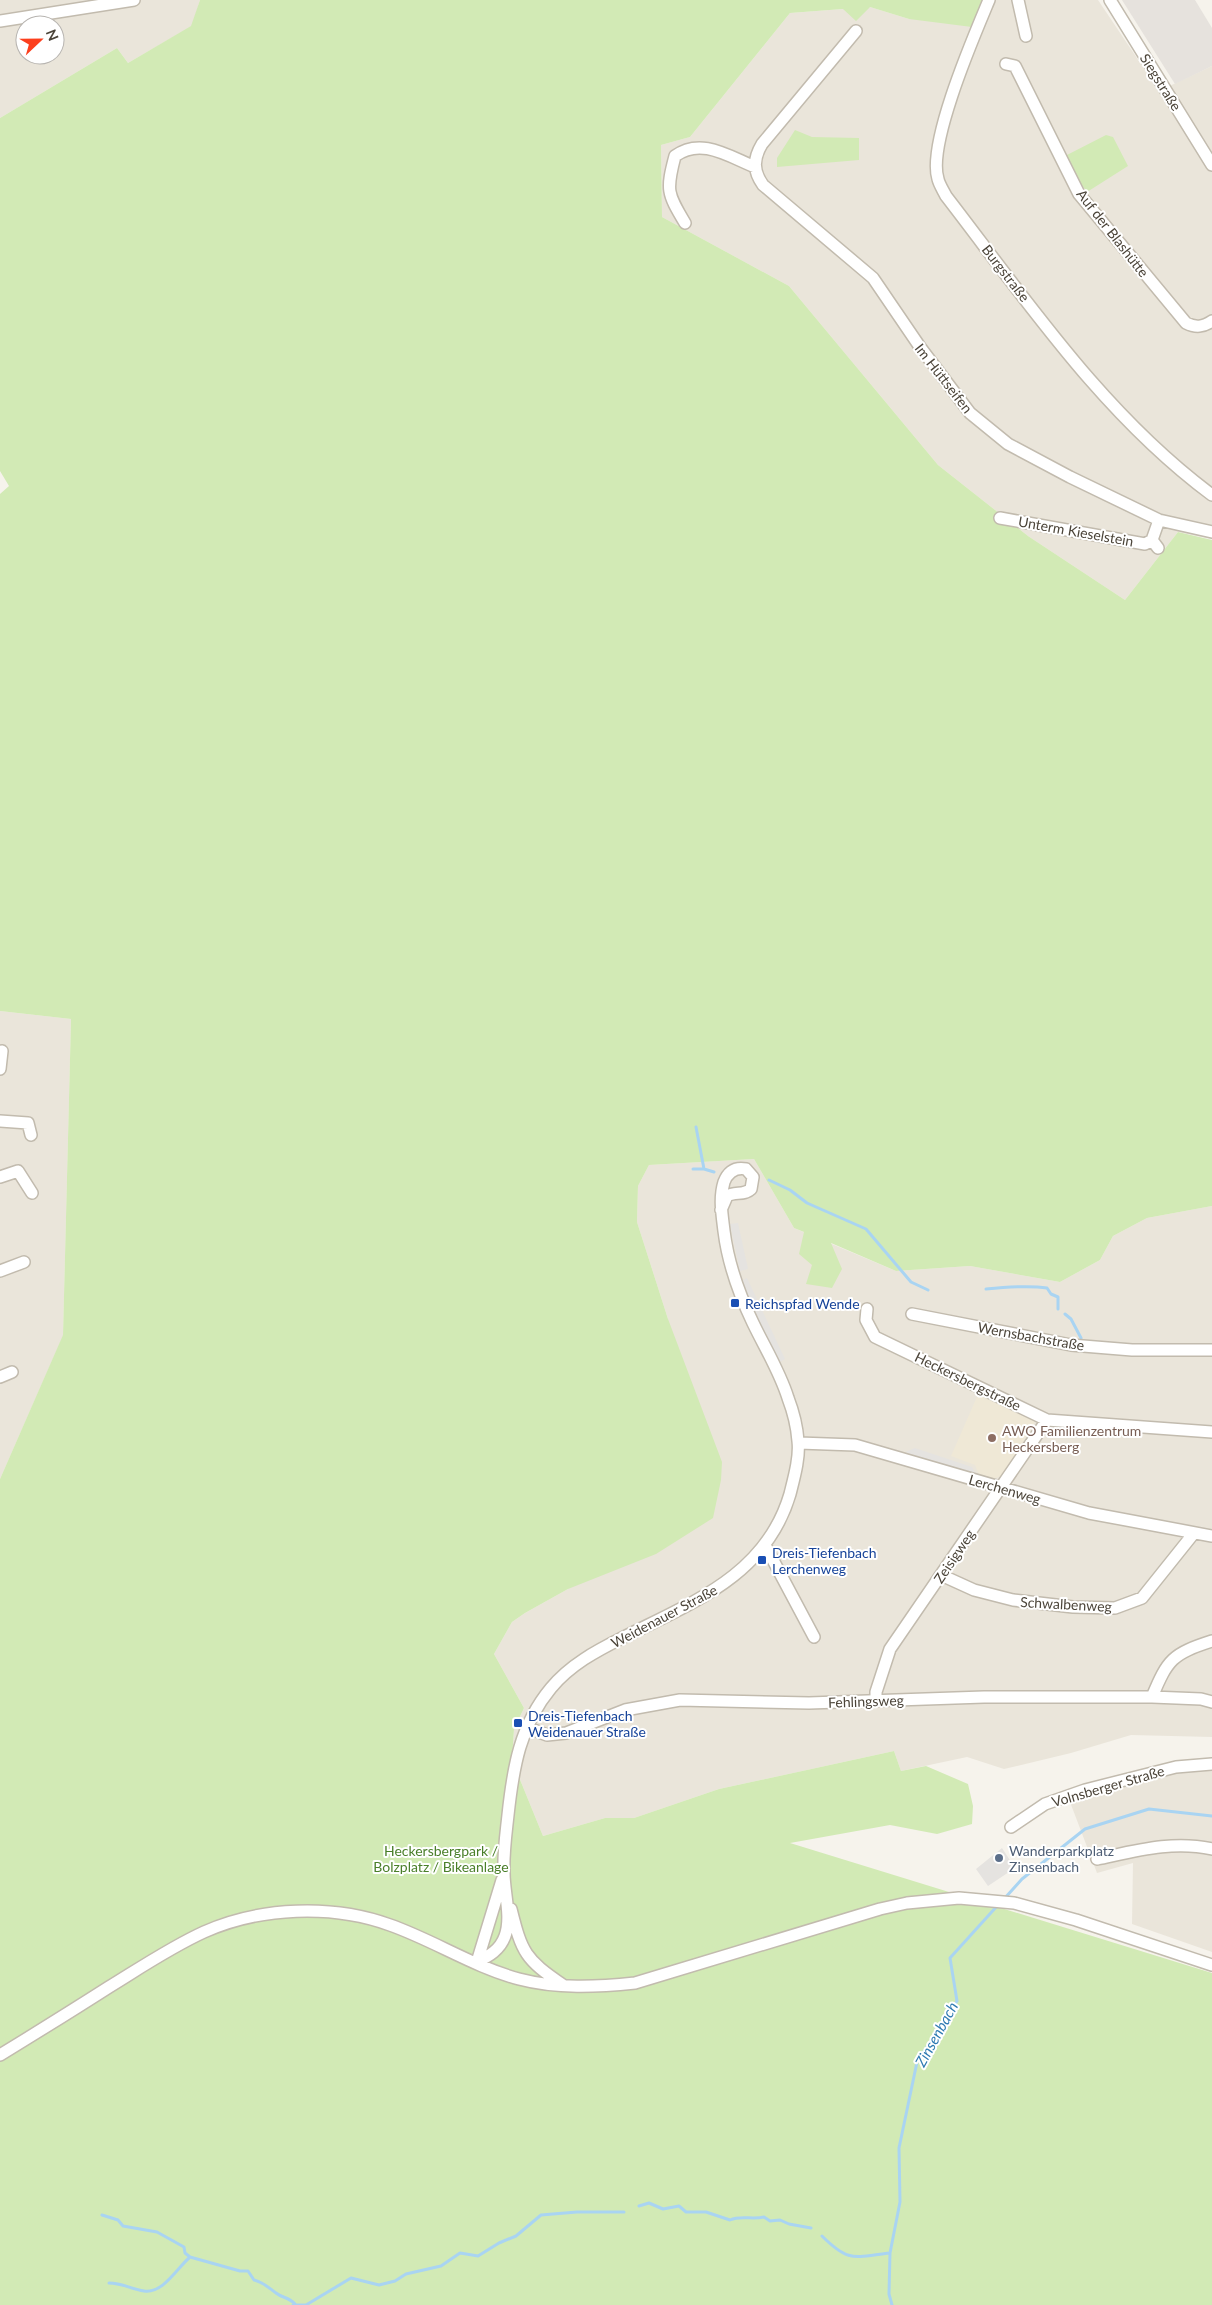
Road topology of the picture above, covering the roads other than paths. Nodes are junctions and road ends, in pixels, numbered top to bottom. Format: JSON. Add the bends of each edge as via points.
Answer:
{"nodes":[{"id":1,"x":134,"y":0,"type":"edge"},
{"id":2,"x":989,"y":0,"type":"edge"},
{"id":3,"x":1018,"y":0,"type":"edge"},
{"id":4,"x":1110,"y":0,"type":"edge"},
{"id":5,"x":0,"y":21,"type":"edge"},
{"id":6,"x":856,"y":31,"type":"dead end"},
{"id":7,"x":1026,"y":36,"type":"dead end"},
{"id":8,"x":1006,"y":64,"type":"dead end"},
{"id":9,"x":1212,"y":164,"type":"edge"},
{"id":10,"x":755,"y":167,"type":"junction"},
{"id":11,"x":685,"y":223,"type":"dead end"},
{"id":12,"x":1212,"y":321,"type":"edge"},
{"id":13,"x":1212,"y":495,"type":"edge"},
{"id":14,"x":1000,"y":518,"type":"dead end"},
{"id":15,"x":1159,"y":520,"type":"junction"},
{"id":16,"x":1212,"y":532,"type":"edge"},
{"id":17,"x":2,"y":1051,"type":"dead end"},
{"id":18,"x":0,"y":1069,"type":"edge"},
{"id":19,"x":0,"y":1121,"type":"edge"},
{"id":20,"x":31,"y":1135,"type":"dead end"},
{"id":21,"x":0,"y":1177,"type":"edge"},
{"id":22,"x":32,"y":1193,"type":"dead end"},
{"id":23,"x":721,"y":1210,"type":"dead end"},
{"id":24,"x":24,"y":1262,"type":"dead end"},
{"id":25,"x":0,"y":1271,"type":"edge"},
{"id":26,"x":867,"y":1309,"type":"dead end"},
{"id":27,"x":912,"y":1314,"type":"dead end"},
{"id":28,"x":1212,"y":1350,"type":"edge"},
{"id":29,"x":12,"y":1372,"type":"dead end"},
{"id":30,"x":0,"y":1377,"type":"edge"},
{"id":31,"x":1047,"y":1420,"type":"junction"},
{"id":32,"x":1212,"y":1432,"type":"edge"},
{"id":33,"x":799,"y":1443,"type":"junction"},
{"id":34,"x":999,"y":1488,"type":"junction"},
{"id":35,"x":1194,"y":1533,"type":"junction"},
{"id":36,"x":1212,"y":1536,"type":"edge"},
{"id":37,"x":765,"y":1545,"type":"junction"},
{"id":38,"x":941,"y":1575,"type":"junction"},
{"id":39,"x":814,"y":1637,"type":"dead end"},
{"id":40,"x":1212,"y":1641,"type":"edge"},
{"id":41,"x":1152,"y":1697,"type":"junction"},
{"id":42,"x":876,"y":1699,"type":"junction"},
{"id":43,"x":1212,"y":1702,"type":"edge"},
{"id":44,"x":526,"y":1727,"type":"junction"},
{"id":45,"x":1212,"y":1764,"type":"edge"},
{"id":46,"x":1011,"y":1827,"type":"dead end"},
{"id":47,"x":1212,"y":1849,"type":"edge"},
{"id":48,"x":1097,"y":1859,"type":"dead end"},
{"id":49,"x":504,"y":1874,"type":"junction"},
{"id":50,"x":505,"y":1887,"type":"junction"},
{"id":51,"x":477,"y":1962,"type":"junction"},
{"id":52,"x":1212,"y":1965,"type":"edge"},
{"id":53,"x":565,"y":1986,"type":"junction"},
{"id":54,"x":0,"y":2055,"type":"edge"}],
"edges":[{"from":1,"to":5,"type":"street"},
{"from":2,"to":13,"type":"street","name":"Burgstraße","via":[[940,132],[937,178],[946,196],[1101,393],[1179,470]]},
{"from":3,"to":7,"type":"street"},
{"from":4,"to":9,"type":"street","name":"Siegstraße"},
{"from":6,"to":10,"type":"street","via":[[762,144],[756,154]]},
{"from":8,"to":12,"type":"street","name":"Auf der Blashütte","via":[[1016,66],[1079,194],[1186,324],[1199,326]]},
{"from":10,"to":11,"type":"street","via":[[708,148],[694,146],[675,156],[668,180],[670,199]]},
{"from":10,"to":15,"type":"street","name":"Im Hüttseifen","via":[[763,185],[873,278],[970,413],[1008,444]]},
{"from":14,"to":15,"type":"street","name":"Unterm Kieselstein","via":[[1145,544],[1155,544]]},
{"from":15,"to":16,"type":"street","name":"Im Hüttseifen"},
{"from":17,"to":18,"type":"street"},
{"from":19,"to":20,"type":"street","via":[[28,1123]]},
{"from":21,"to":22,"type":"street","via":[[18,1171]]},
{"from":23,"to":33,"type":"street","name":"Weidenauer Straße","via":[[734,1278],[788,1398]]},
{"from":24,"to":25,"type":"street"},
{"from":26,"to":31,"type":"street","name":"Heckersbergstraße","via":[[866,1320],[875,1337]]},
{"from":27,"to":28,"type":"street","name":"Wernsbachstraße","via":[[1071,1345],[1132,1350]]},
{"from":29,"to":30,"type":"street"},
{"from":31,"to":32,"type":"street","name":"Heckersbergstraße"},
{"from":31,"to":34,"type":"street","name":"Zeisigweg"},
{"from":33,"to":34,"type":"street","name":"Lerchenweg","via":[[855,1445]]},
{"from":33,"to":37,"type":"street","name":"Weidenauer Straße","via":[[784,1512]]},
{"from":34,"to":35,"type":"street","name":"Lerchenweg","via":[[1089,1513]]},
{"from":34,"to":38,"type":"street","name":"Zeisigweg"},
{"from":35,"to":36,"type":"street","name":"Lerchenweg"},
{"from":35,"to":38,"type":"street","name":"Schwalbenweg","via":[[1142,1598],[1115,1608],[1014,1600],[974,1590]]},
{"from":37,"to":39,"type":"street"},
{"from":37,"to":44,"type":"street","name":"Weidenauer Straße","via":[[741,1571],[711,1593],[591,1654],[560,1676],[538,1703]]},
{"from":38,"to":42,"type":"street","name":"Zeisigweg","via":[[890,1649]]},
{"from":40,"to":41,"type":"street","via":[[1180,1653],[1165,1667]]},
{"from":41,"to":42,"type":"street","name":"Fehlingsweg"},
{"from":41,"to":43,"type":"street","name":"Fehlingsweg"},
{"from":42,"to":44,"type":"street","name":"Fehlingsweg","via":[[808,1703],[680,1700],[625,1710],[566,1733],[547,1735]]},
{"from":44,"to":49,"type":"street","name":"Weidenauer Straße","via":[[512,1778]]},
{"from":45,"to":46,"type":"street","name":"Volnsberger Straße","via":[[1176,1767],[1085,1790],[1045,1804]]},
{"from":47,"to":48,"type":"street","via":[[1183,1846],[1148,1848]]},
{"from":49,"to":50,"type":"street","name":"Weidenauer Straße"},
{"from":49,"to":51,"type":"street","name":"Weidenauer Straße"},
{"from":50,"to":51,"type":"street","name":"Weidenauer Straße","via":[[505,1937],[493,1952]]},
{"from":50,"to":53,"type":"street","via":[[522,1950],[536,1966]]},
{"from":51,"to":53,"type":"street","via":[[519,1979]]},
{"from":51,"to":54,"type":"street","via":[[410,1932],[372,1920],[323,1912],[262,1915],[205,1932],[181,1944]]},
{"from":52,"to":53,"type":"street","via":[[1076,1920],[1014,1904],[959,1898],[898,1905],[635,1983],[602,1987]]}]}
